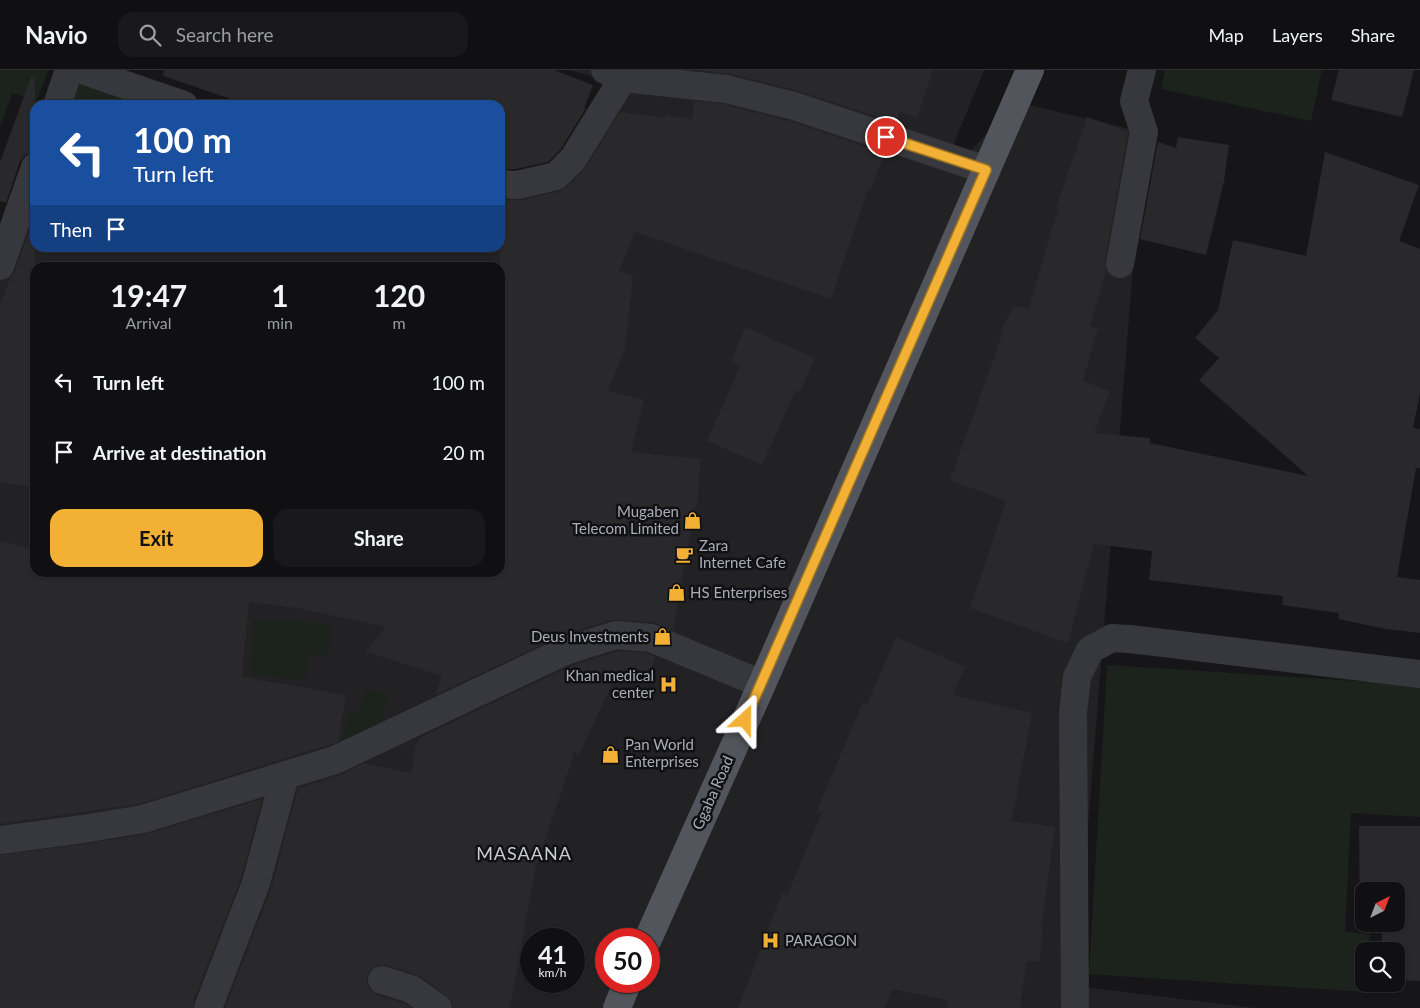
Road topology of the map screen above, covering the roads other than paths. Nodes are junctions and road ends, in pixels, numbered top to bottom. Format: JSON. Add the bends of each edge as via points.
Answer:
{"nodes":[{"id":1,"x":69,"y":70,"type":"edge"},
{"id":2,"x":82,"y":70,"type":"edge"},
{"id":3,"x":1030,"y":70,"type":"edge"},
{"id":4,"x":1142,"y":70,"type":"edge"},
{"id":5,"x":614,"y":74,"type":"edge"},
{"id":6,"x":59,"y":100,"type":"edge"},
{"id":7,"x":169,"y":100,"type":"edge"},
{"id":8,"x":986,"y":170,"type":"junction"},
{"id":9,"x":30,"y":181,"type":"edge"},
{"id":10,"x":505,"y":184,"type":"edge"},
{"id":11,"x":1120,"y":264,"type":"dead end"},
{"id":12,"x":0,"y":266,"type":"edge"},
{"id":13,"x":1420,"y":674,"type":"edge"},
{"id":14,"x":762,"y":684,"type":"junction"},
{"id":15,"x":285,"y":775,"type":"junction"},
{"id":16,"x":0,"y":840,"type":"edge"},
{"id":17,"x":653,"y":928,"type":"edge"},
{"id":18,"x":382,"y":980,"type":"dead end"},
{"id":19,"x":623,"y":993,"type":"edge"},
{"id":20,"x":208,"y":1008,"type":"edge"},
{"id":21,"x":438,"y":1008,"type":"edge"},
{"id":22,"x":616,"y":1008,"type":"edge"},
{"id":23,"x":1075,"y":1008,"type":"edge"}],
"edges":[{"from":1,"to":6,"type":"street"},
{"from":2,"to":7,"type":"street"},
{"from":3,"to":8,"type":"main road","name":"Ggaba Road"},
{"from":4,"to":11,"type":"street","via":[[1134,101],[1144,132]]},
{"from":5,"to":8,"type":"street","via":[[726,89],[784,104]]},
{"from":5,"to":10,"type":"street","via":[[572,159],[556,176],[517,185]]},
{"from":8,"to":14,"type":"main road","name":"Ggaba Road"},
{"from":9,"to":12,"type":"street"},
{"from":13,"to":23,"type":"street","via":[[1130,639],[1112,638],[1090,650],[1077,677],[1073,713]]},
{"from":14,"to":15,"type":"street","via":[[651,638],[616,635],[565,651],[335,760]]},
{"from":14,"to":17,"type":"main road","name":"Ggaba Road"},
{"from":15,"to":16,"type":"street","via":[[143,819]]},
{"from":15,"to":20,"type":"street","via":[[256,884]]},
{"from":18,"to":21,"type":"street","via":[[411,989]]},
{"from":19,"to":22,"type":"main road"}]}
